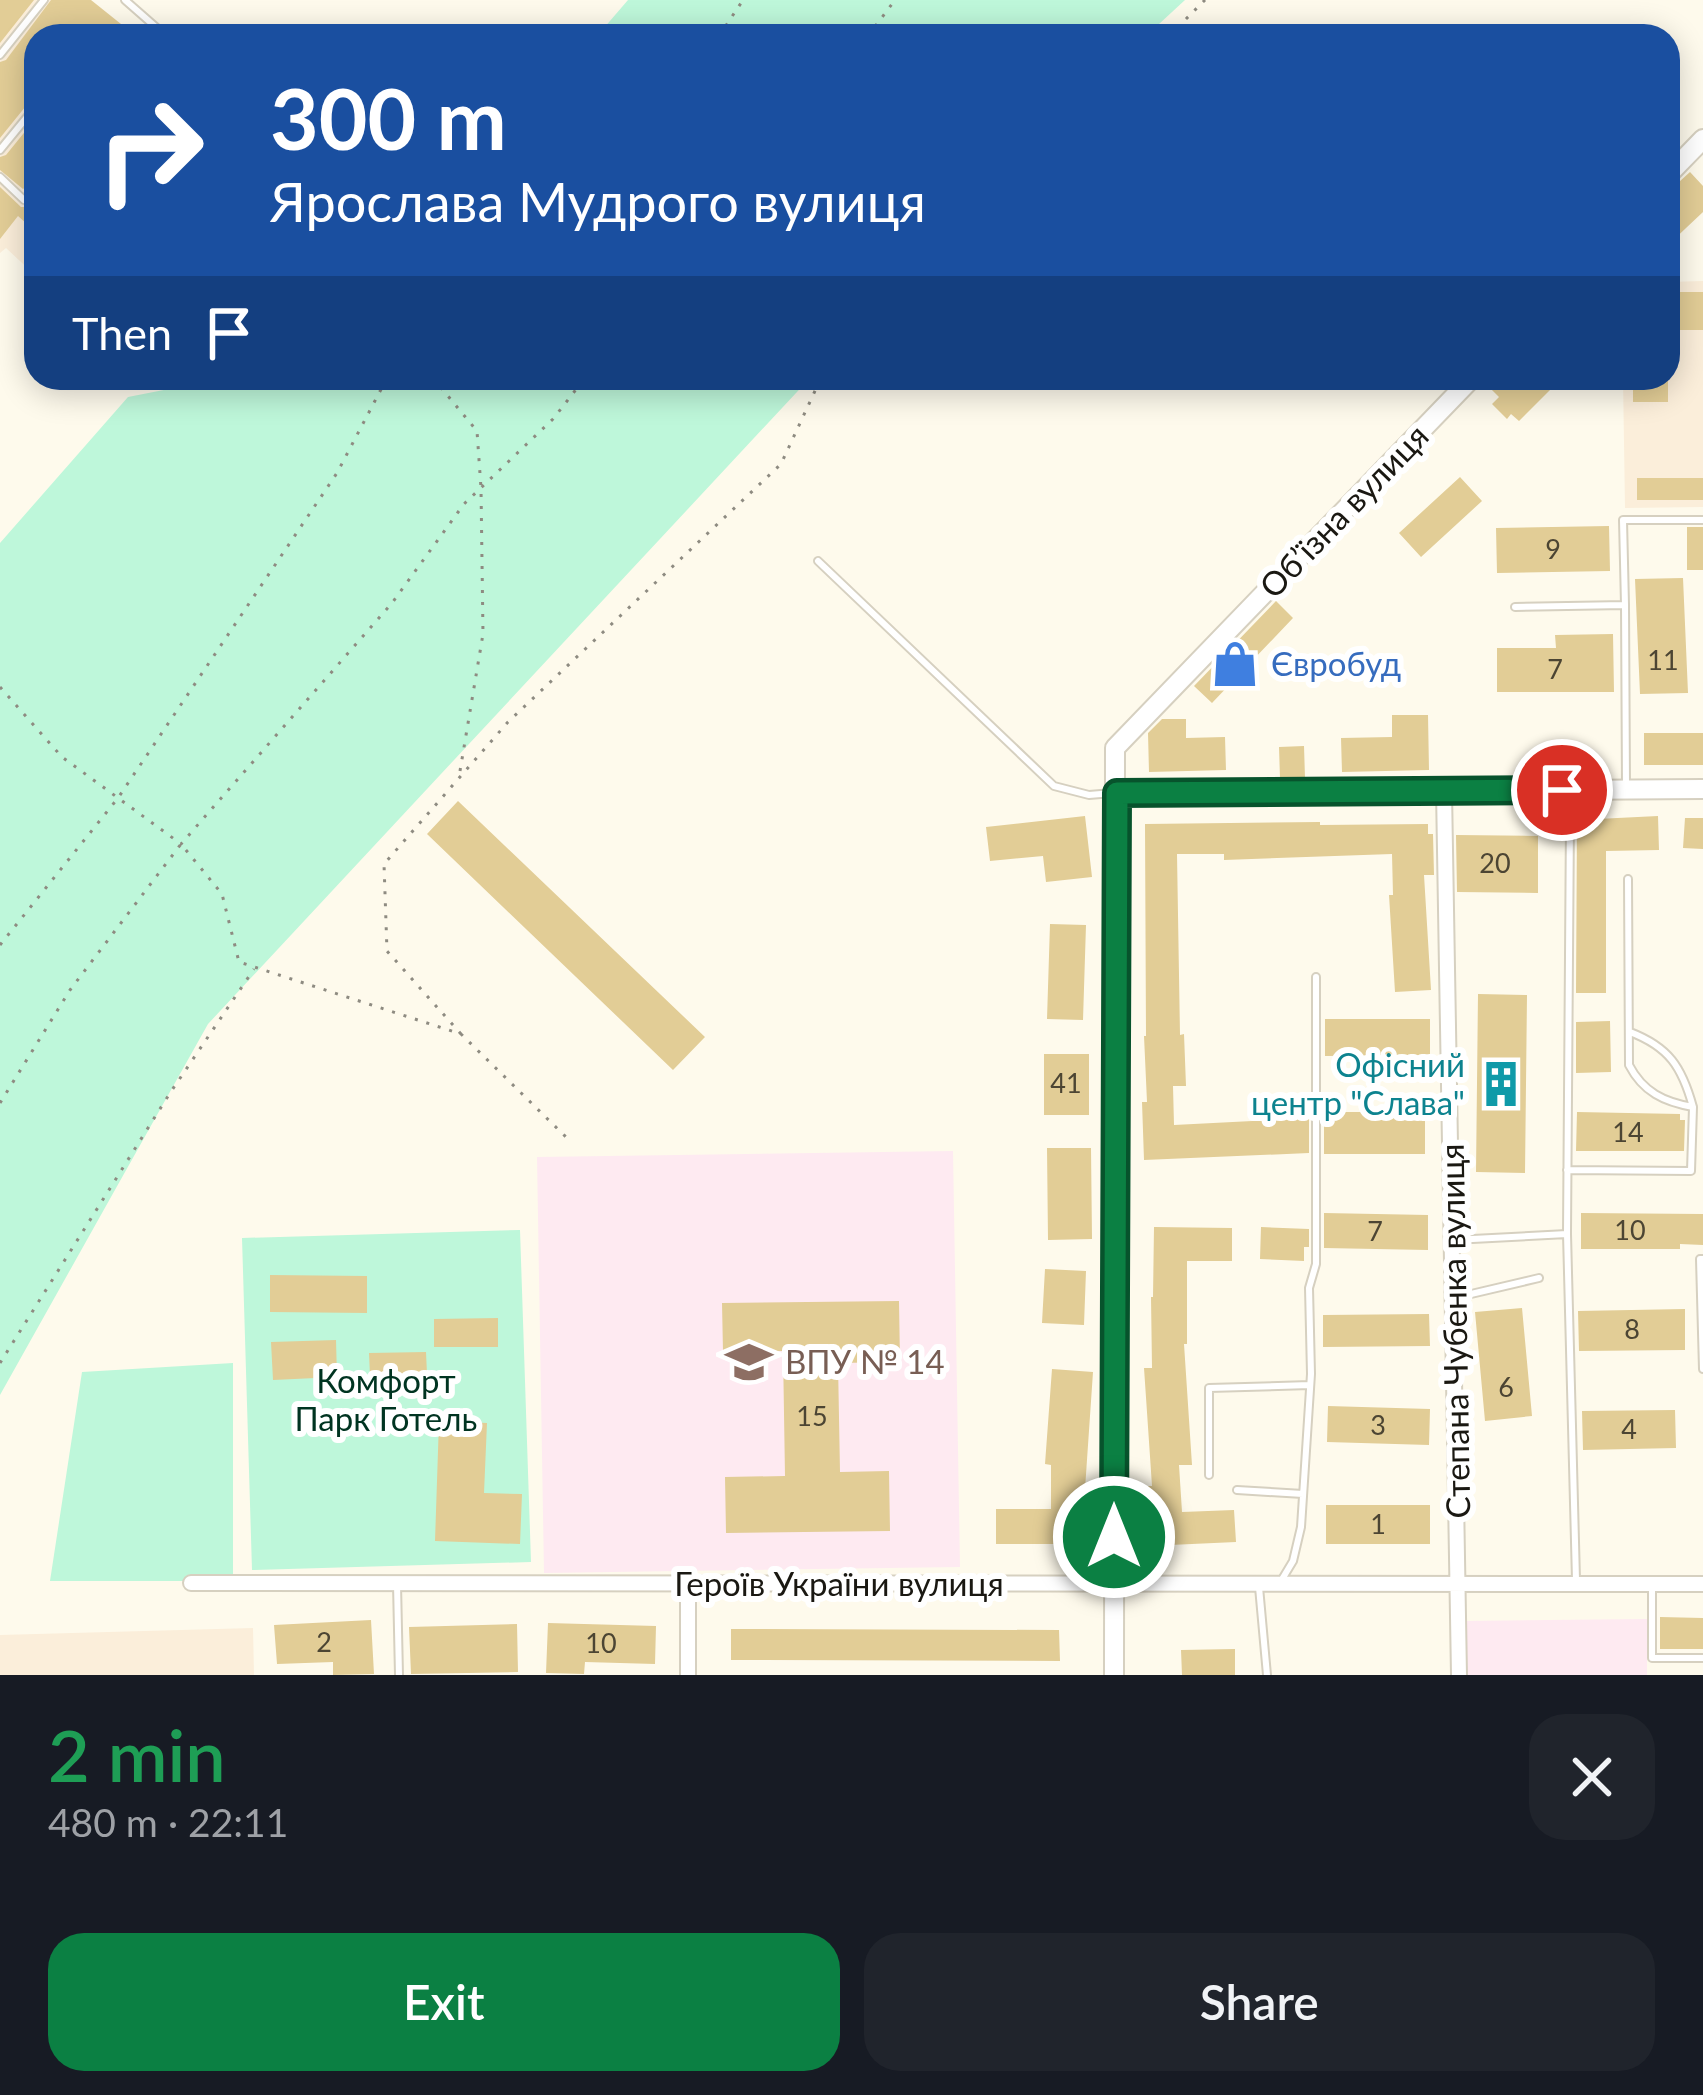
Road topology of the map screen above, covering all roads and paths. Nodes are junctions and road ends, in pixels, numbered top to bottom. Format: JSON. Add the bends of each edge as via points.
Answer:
{"nodes":[{"id":1,"x":44,"y":0,"type":"edge"},
{"id":2,"x":125,"y":0,"type":"edge"},
{"id":3,"x":1205,"y":0,"type":"edge"},
{"id":4,"x":25,"y":24,"type":"edge"},
{"id":5,"x":152,"y":24,"type":"edge"},
{"id":6,"x":1180,"y":24,"type":"edge"},
{"id":7,"x":24,"y":25,"type":"edge"},
{"id":8,"x":0,"y":55,"type":"edge"},
{"id":9,"x":24,"y":121,"type":"edge"},
{"id":10,"x":1703,"y":139,"type":"edge"},
{"id":11,"x":0,"y":150,"type":"edge"},
{"id":12,"x":1680,"y":163,"type":"edge"},
{"id":13,"x":0,"y":177,"type":"edge"},
{"id":14,"x":24,"y":200,"type":"edge"},
{"id":15,"x":381,"y":390,"type":"edge"},
{"id":16,"x":443,"y":390,"type":"edge"},
{"id":17,"x":576,"y":390,"type":"edge"},
{"id":18,"x":815,"y":390,"type":"edge"},
{"id":19,"x":1460,"y":390,"type":"edge"},
{"id":20,"x":482,"y":488,"type":"junction"},
{"id":21,"x":1703,"y":520,"type":"edge"},
{"id":22,"x":818,"y":561,"type":"dead end"},
{"id":23,"x":1625,"y":605,"type":"junction"},
{"id":24,"x":1515,"y":607,"type":"dead end"},
{"id":25,"x":0,"y":687,"type":"edge"},
{"id":26,"x":459,"y":779,"type":"junction"},
{"id":27,"x":1703,"y":789,"type":"edge"},
{"id":28,"x":1600,"y":790,"type":"junction"},
{"id":29,"x":1626,"y":790,"type":"junction"},
{"id":30,"x":1444,"y":791,"type":"junction"},
{"id":31,"x":1117,"y":793,"type":"junction"},
{"id":32,"x":118,"y":798,"type":"junction"},
{"id":33,"x":181,"y":844,"type":"junction"},
{"id":34,"x":1628,"y":879,"type":"dead end"},
{"id":35,"x":0,"y":945,"type":"edge"},
{"id":36,"x":256,"y":967,"type":"junction"},
{"id":37,"x":1316,"y":977,"type":"dead end"},
{"id":38,"x":1629,"y":1031,"type":"junction"},
{"id":39,"x":461,"y":1034,"type":"junction"},
{"id":40,"x":0,"y":1103,"type":"edge"},
{"id":41,"x":1693,"y":1107,"type":"junction"},
{"id":42,"x":567,"y":1138,"type":"dead end"},
{"id":43,"x":1567,"y":1170,"type":"junction"},
{"id":44,"x":1567,"y":1234,"type":"junction"},
{"id":45,"x":1453,"y":1240,"type":"junction"},
{"id":46,"x":1703,"y":1258,"type":"edge"},
{"id":47,"x":1539,"y":1278,"type":"dead end"},
{"id":48,"x":1454,"y":1298,"type":"junction"},
{"id":49,"x":0,"y":1363,"type":"edge"},
{"id":50,"x":1703,"y":1369,"type":"edge"},
{"id":51,"x":1310,"y":1384,"type":"junction"},
{"id":52,"x":1209,"y":1475,"type":"dead end"},
{"id":53,"x":1237,"y":1490,"type":"dead end"},
{"id":54,"x":1303,"y":1493,"type":"junction"},
{"id":55,"x":191,"y":1583,"type":"dead end"},
{"id":56,"x":688,"y":1583,"type":"junction"},
{"id":57,"x":397,"y":1584,"type":"junction"},
{"id":58,"x":1114,"y":1584,"type":"junction"},
{"id":59,"x":1258,"y":1584,"type":"junction"},
{"id":60,"x":1279,"y":1584,"type":"junction"},
{"id":61,"x":1460,"y":1584,"type":"junction"},
{"id":62,"x":1576,"y":1584,"type":"junction"},
{"id":63,"x":1652,"y":1584,"type":"junction"},
{"id":64,"x":1703,"y":1584,"type":"edge"},
{"id":65,"x":1703,"y":1658,"type":"edge"},
{"id":66,"x":399,"y":1675,"type":"edge"},
{"id":67,"x":688,"y":1675,"type":"edge"},
{"id":68,"x":1114,"y":1675,"type":"edge"},
{"id":69,"x":1267,"y":1675,"type":"edge"},
{"id":70,"x":1459,"y":1675,"type":"edge"}],
"edges":[{"from":1,"to":4,"type":"lane"},
{"from":2,"to":5,"type":"lane"},
{"from":3,"to":6,"type":"path"},
{"from":7,"to":8,"type":"lane"},
{"from":9,"to":11,"type":"lane"},
{"from":10,"to":12,"type":"street"},
{"from":13,"to":14,"type":"lane"},
{"from":15,"to":32,"type":"path","via":[[337,473]]},
{"from":16,"to":20,"type":"path","via":[[477,431]]},
{"from":17,"to":20,"type":"path"},
{"from":18,"to":26,"type":"path","via":[[781,464],[508,722]]},
{"from":19,"to":31,"type":"street","name":"Об’їзна вулиця","via":[[1115,748]]},
{"from":20,"to":26,"type":"path","via":[[483,634]]},
{"from":20,"to":33,"type":"path"},
{"from":21,"to":23,"type":"lane","via":[[1624,520]]},
{"from":22,"to":31,"type":"lane","via":[[1054,786]]},
{"from":23,"to":24,"type":"lane"},
{"from":23,"to":29,"type":"lane"},
{"from":25,"to":32,"type":"path","via":[[62,757]]},
{"from":26,"to":39,"type":"path","via":[[384,864],[387,952]]},
{"from":27,"to":29,"type":"street"},
{"from":28,"to":29,"type":"street"},
{"from":28,"to":30,"type":"street"},
{"from":28,"to":43,"type":"lane","via":[[1570,817]]},
{"from":30,"to":31,"type":"street"},
{"from":30,"to":45,"type":"street","name":"Степана Чубенка вулиця"},
{"from":31,"to":58,"type":"street"},
{"from":32,"to":33,"type":"path"},
{"from":32,"to":35,"type":"path"},
{"from":33,"to":36,"type":"path","via":[[222,894],[239,962]]},
{"from":33,"to":40,"type":"path","via":[[70,989]]},
{"from":34,"to":38,"type":"lane"},
{"from":36,"to":39,"type":"path"},
{"from":36,"to":49,"type":"path"},
{"from":37,"to":51,"type":"lane"},
{"from":38,"to":41,"type":"lane","via":[[1667,1052]]},
{"from":38,"to":41,"type":"lane","via":[[1637,1081]]},
{"from":39,"to":42,"type":"path"},
{"from":41,"to":43,"type":"lane","via":[[1691,1171]]},
{"from":43,"to":44,"type":"lane"},
{"from":44,"to":45,"type":"lane"},
{"from":44,"to":62,"type":"lane"},
{"from":45,"to":48,"type":"street","name":"Степана Чубенка вулиця"},
{"from":46,"to":50,"type":"lane"},
{"from":47,"to":48,"type":"lane"},
{"from":48,"to":61,"type":"street","name":"Степана Чубенка вулиця"},
{"from":51,"to":52,"type":"lane","via":[[1209,1388]]},
{"from":51,"to":54,"type":"lane"},
{"from":53,"to":54,"type":"lane"},
{"from":54,"to":60,"type":"lane","via":[[1293,1561]]},
{"from":55,"to":57,"type":"street","name":"Героїв України вулиця"},
{"from":56,"to":57,"type":"street","name":"Героїв України вулиця"},
{"from":56,"to":58,"type":"street","name":"Героїв України вулиця"},
{"from":56,"to":67,"type":"street"},
{"from":57,"to":66,"type":"lane"},
{"from":58,"to":59,"type":"street","name":"Героїв України вулиця"},
{"from":58,"to":68,"type":"street"},
{"from":59,"to":60,"type":"street","name":"Героїв України вулиця"},
{"from":59,"to":69,"type":"lane"},
{"from":60,"to":61,"type":"street","name":"Героїв України вулиця"},
{"from":61,"to":62,"type":"street","name":"Героїв України вулиця"},
{"from":61,"to":70,"type":"street","name":"Степана Чубенка вулиця"},
{"from":62,"to":63,"type":"street","name":"Героїв України вулиця"},
{"from":63,"to":64,"type":"street","name":"Героїв України вулиця"},
{"from":63,"to":65,"type":"lane","via":[[1652,1658]]}]}
